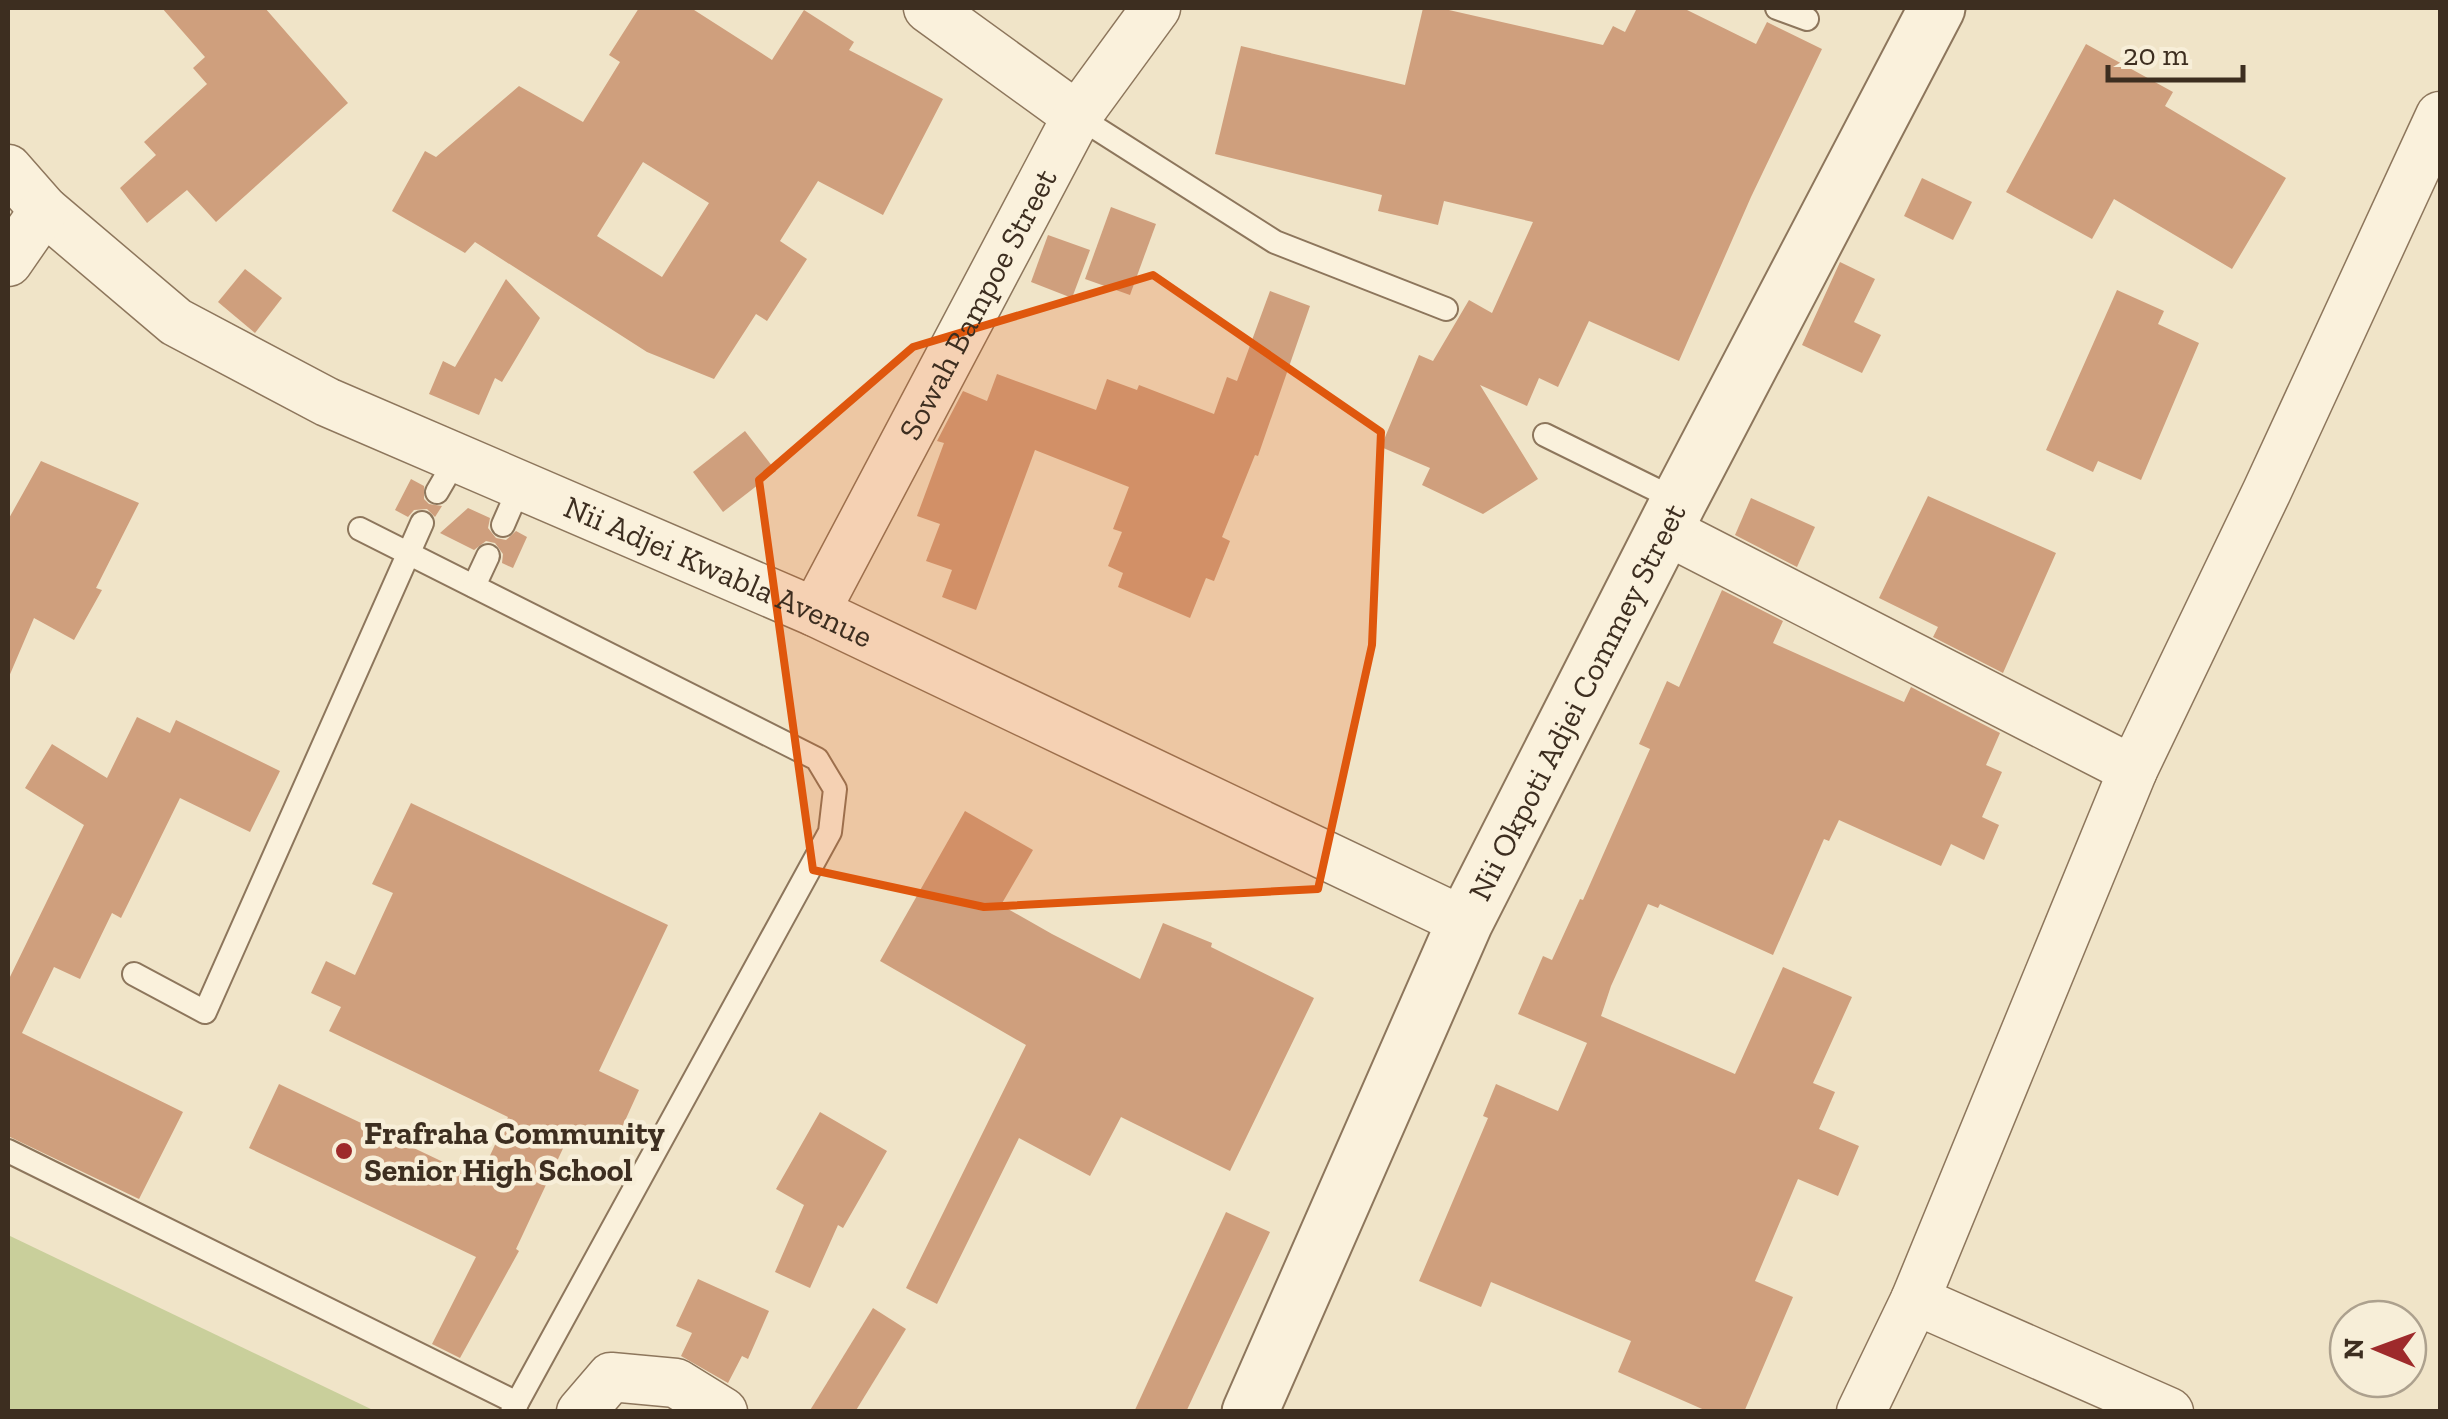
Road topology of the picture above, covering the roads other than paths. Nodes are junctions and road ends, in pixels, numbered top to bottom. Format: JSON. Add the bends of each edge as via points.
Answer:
{"nodes":[{"id":1,"x":928,"y":8,"type":"edge"},
{"id":2,"x":1156,"y":8,"type":"edge"},
{"id":3,"x":1777,"y":8,"type":"edge"},
{"id":4,"x":1937,"y":8,"type":"edge"},
{"id":5,"x":1808,"y":20,"type":"dead end"},
{"id":6,"x":1077,"y":116,"type":"junction"},
{"id":7,"x":2440,"y":116,"type":"edge"},
{"id":8,"x":8,"y":169,"type":"edge"},
{"id":9,"x":44,"y":210,"type":"junction"},
{"id":10,"x":8,"y":262,"type":"edge"},
{"id":11,"x":1446,"y":309,"type":"dead end"},
{"id":12,"x":1545,"y":435,"type":"dead end"},
{"id":13,"x":1673,"y":516,"type":"junction"},
{"id":14,"x":422,"y":523,"type":"dead end"},
{"id":15,"x":360,"y":529,"type":"dead end"},
{"id":16,"x":408,"y":554,"type":"junction"},
{"id":17,"x":488,"y":556,"type":"dead end"},
{"id":18,"x":474,"y":586,"type":"junction"},
{"id":19,"x":815,"y":612,"type":"junction"},
{"id":20,"x":2133,"y":770,"type":"junction"},
{"id":21,"x":1465,"y":922,"type":"junction"},
{"id":22,"x":134,"y":974,"type":"dead end"},
{"id":23,"x":8,"y":1151,"type":"edge"},
{"id":24,"x":1915,"y":1300,"type":"junction"},
{"id":25,"x":514,"y":1407,"type":"edge"},
{"id":26,"x":581,"y":1412,"type":"edge"},
{"id":27,"x":722,"y":1412,"type":"edge"},
{"id":28,"x":1250,"y":1412,"type":"edge"},
{"id":29,"x":1862,"y":1412,"type":"edge"},
{"id":30,"x":2168,"y":1412,"type":"edge"}],
"edges":[{"from":1,"to":6,"type":"street"},
{"from":2,"to":6,"type":"street","name":"Sowah Bampoe Street"},
{"from":3,"to":5,"type":"lane"},
{"from":4,"to":13,"type":"street","name":"Nii Okpoti Adjei Commey Street"},
{"from":6,"to":11,"type":"lane","via":[[1275,242]]},
{"from":6,"to":19,"type":"street","name":"Sowah Bampoe Street"},
{"from":7,"to":20,"type":"street"},
{"from":8,"to":9,"type":"street","name":"Nii Adjei Kwabla Avenue"},
{"from":9,"to":10,"type":"street"},
{"from":9,"to":19,"type":"street","name":"Nii Adjei Kwabla Avenue","via":[[176,322],[447,474],[512,505]]},
{"from":12,"to":13,"type":"lane"},
{"from":13,"to":20,"type":"street"},
{"from":13,"to":21,"type":"street","name":"Nii Okpoti Adjei Commey Street"},
{"from":14,"to":16,"type":"lane"},
{"from":15,"to":16,"type":"lane"},
{"from":16,"to":18,"type":"lane"},
{"from":16,"to":22,"type":"lane","via":[[205,1012]]},
{"from":17,"to":18,"type":"lane"},
{"from":18,"to":25,"type":"lane","via":[[816,759],[835,789],[830,832]]},
{"from":19,"to":21,"type":"street","name":"Nii Adjei Kwabla Avenue"},
{"from":20,"to":24,"type":"street"},
{"from":21,"to":28,"type":"street","name":"Nii Okpoti Adjei Commey Street"},
{"from":23,"to":25,"type":"lane"},
{"from":24,"to":29,"type":"street"},
{"from":24,"to":30,"type":"street"},
{"from":26,"to":27,"type":"street","via":[[611,1377],[676,1383]]}]}
